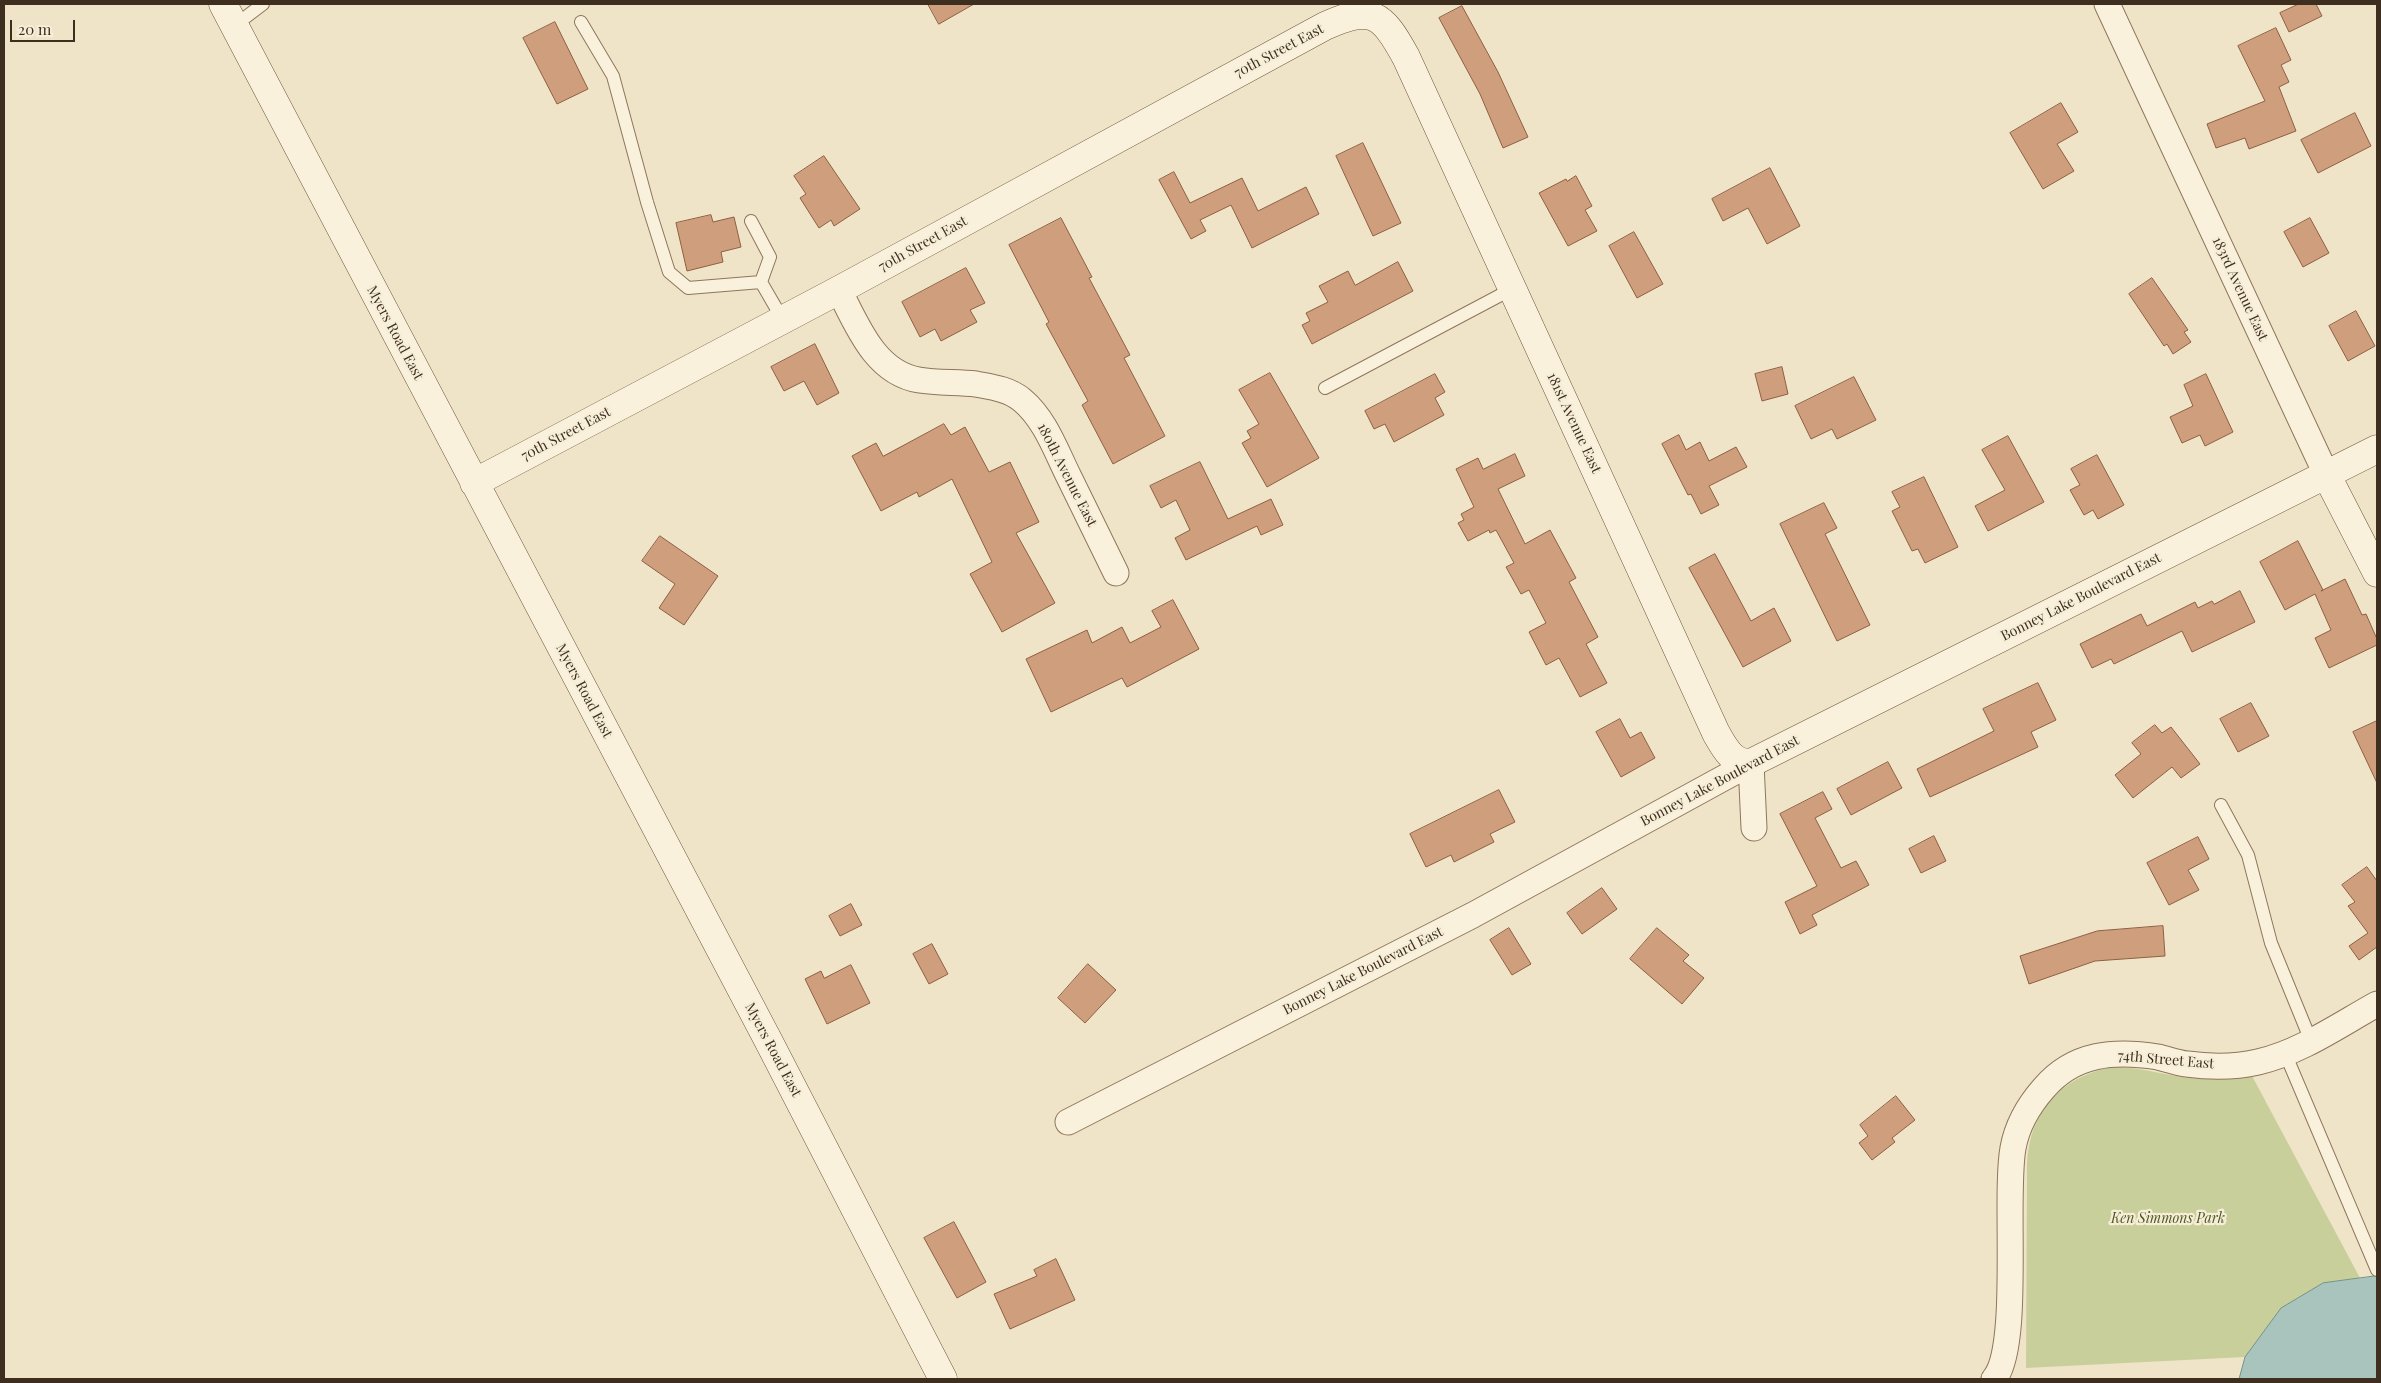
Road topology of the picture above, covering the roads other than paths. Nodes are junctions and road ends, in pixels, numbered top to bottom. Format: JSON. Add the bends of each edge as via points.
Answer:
{"nodes":[{"id":1,"x":262,"y":4,"type":"edge"},
{"id":2,"x":2107,"y":4,"type":"edge"},
{"id":3,"x":229,"y":15,"type":"edge"},
{"id":4,"x":1374,"y":16,"type":"joint"},
{"id":5,"x":581,"y":22,"type":"dead end"},
{"id":6,"x":752,"y":221,"type":"dead end"},
{"id":7,"x":761,"y":282,"type":"junction"},
{"id":8,"x":1512,"y":289,"type":"junction"},
{"id":9,"x":839,"y":290,"type":"junction"},
{"id":10,"x":783,"y":320,"type":"junction"},
{"id":11,"x":1325,"y":388,"type":"dead end"},
{"id":12,"x":2377,"y":449,"type":"edge"},
{"id":13,"x":2326,"y":474,"type":"junction"},
{"id":14,"x":474,"y":483,"type":"junction"},
{"id":15,"x":1116,"y":573,"type":"dead end"},
{"id":16,"x":2377,"y":573,"type":"edge"},
{"id":17,"x":1751,"y":763,"type":"junction"},
{"id":18,"x":2221,"y":804,"type":"dead end"},
{"id":19,"x":1754,"y":828,"type":"dead end"},
{"id":20,"x":2377,"y":1004,"type":"edge"},
{"id":21,"x":2311,"y":1041,"type":"junction"},
{"id":22,"x":2285,"y":1053,"type":"junction"},
{"id":23,"x":1068,"y":1122,"type":"dead end"},
{"id":24,"x":2377,"y":1270,"type":"edge"},
{"id":25,"x":944,"y":1379,"type":"edge"},
{"id":26,"x":1994,"y":1379,"type":"edge"}],
"edges":[{"from":1,"to":3,"type":"lane"},
{"from":2,"to":13,"type":"street","name":"183rd Avenue East"},
{"from":3,"to":14,"type":"street","name":"Myers Road East"},
{"from":4,"to":8,"type":"street","name":"181st Avenue East","via":[[1389,28],[1406,57]]},
{"from":4,"to":9,"type":"street","name":"70th Street East","via":[[1363,13],[1348,16],[1325,26]]},
{"from":5,"to":7,"type":"lane","via":[[613,76],[669,272],[688,288]]},
{"from":6,"to":7,"type":"lane","via":[[770,257]]},
{"from":7,"to":10,"type":"lane"},
{"from":8,"to":11,"type":"lane"},
{"from":8,"to":17,"type":"street","name":"181st Avenue East","via":[[1716,733],[1734,758]]},
{"from":9,"to":10,"type":"street","name":"70th Street East"},
{"from":9,"to":15,"type":"street","name":"180th Avenue East","via":[[868,345],[897,373],[919,380],[1007,391],[1029,407],[1048,433]]},
{"from":10,"to":14,"type":"street","name":"70th Street East"},
{"from":12,"to":13,"type":"street","name":"Bonney Lake Boulevard East"},
{"from":13,"to":16,"type":"street","name":"183rd Avenue East"},
{"from":13,"to":17,"type":"street","name":"Bonney Lake Boulevard East"},
{"from":14,"to":25,"type":"street","name":"Myers Road East"},
{"from":17,"to":19,"type":"street"},
{"from":17,"to":23,"type":"street","name":"Bonney Lake Boulevard East","via":[[1473,915]]},
{"from":18,"to":21,"type":"lane","via":[[2248,855],[2271,943]]},
{"from":20,"to":21,"type":"street","name":"74th Street East"},
{"from":21,"to":22,"type":"street","name":"74th Street East"},
{"from":22,"to":24,"type":"lane"},
{"from":22,"to":26,"type":"street","name":"74th Street East","via":[[2258,1062],[2210,1065],[2185,1064],[2158,1057],[2099,1055],[2080,1060],[2052,1078],[2033,1101],[2014,1140],[2009,1190],[2009,1331],[2003,1364]]}]}
